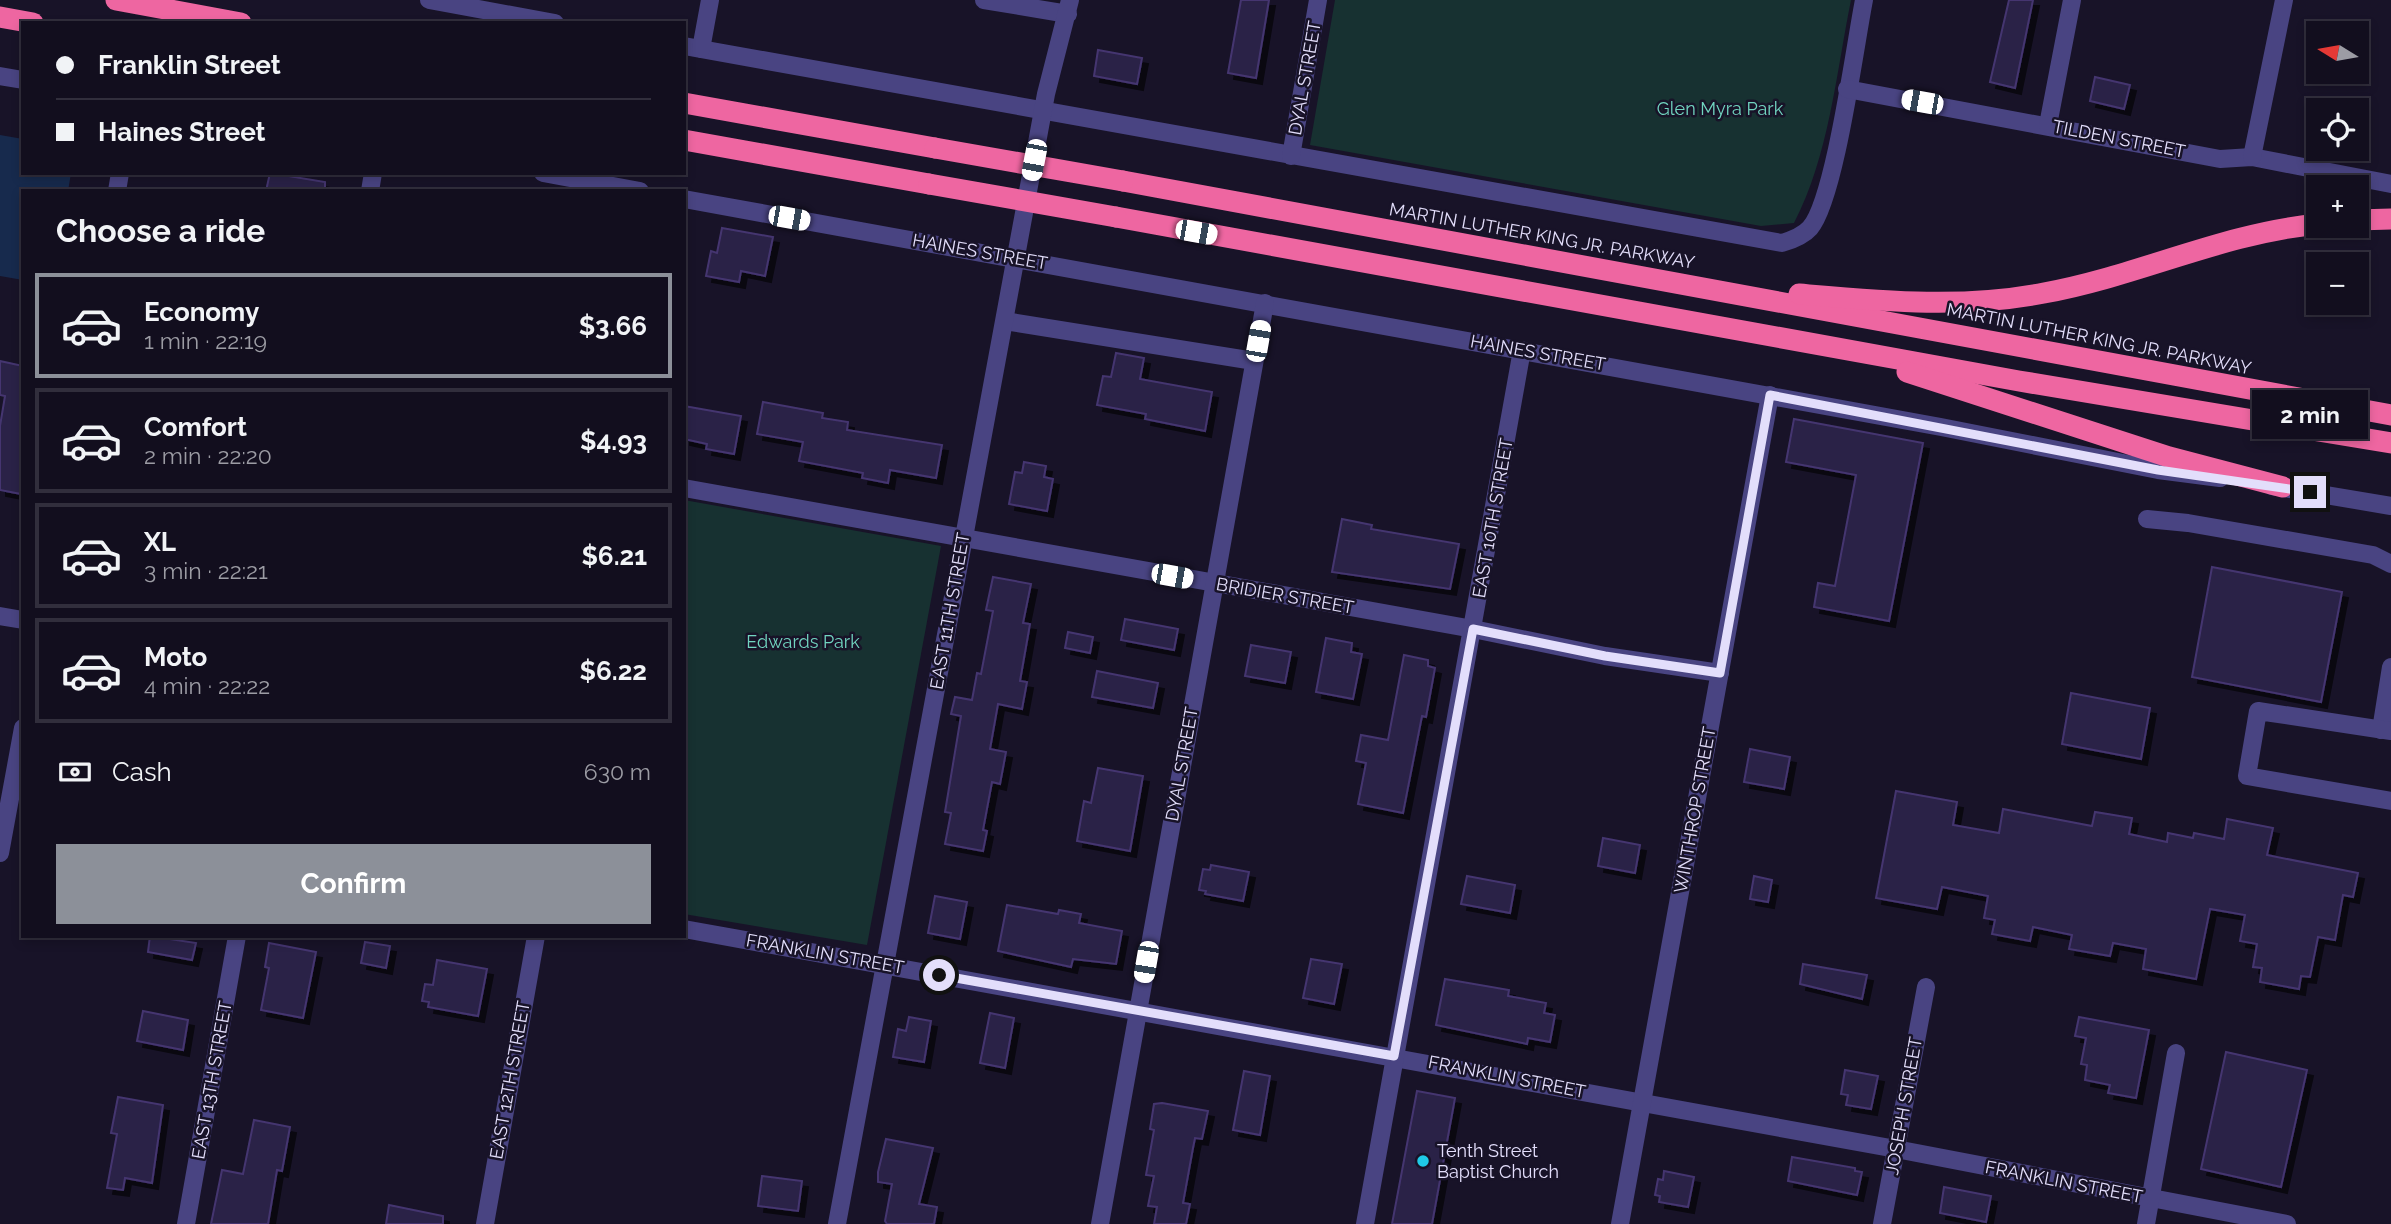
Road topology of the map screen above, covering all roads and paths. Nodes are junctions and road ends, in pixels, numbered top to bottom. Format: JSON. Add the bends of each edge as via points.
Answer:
{"nodes":[{"id":1,"x":116,"y":0,"type":"edge"},
{"id":2,"x":429,"y":0,"type":"edge"},
{"id":3,"x":710,"y":0,"type":"edge"},
{"id":4,"x":984,"y":0,"type":"edge"},
{"id":5,"x":1318,"y":0,"type":"edge"},
{"id":6,"x":1864,"y":0,"type":"edge"},
{"id":7,"x":2072,"y":0,"type":"edge"},
{"id":8,"x":2284,"y":0,"type":"edge"},
{"id":9,"x":1069,"y":7,"type":"edge"},
{"id":10,"x":0,"y":17,"type":"edge"},
{"id":11,"x":22,"y":21,"type":"edge"},
{"id":12,"x":230,"y":21,"type":"edge"},
{"id":13,"x":544,"y":21,"type":"edge"},
{"id":14,"x":692,"y":48,"type":"edge"},
{"id":15,"x":0,"y":76,"type":"edge"},
{"id":16,"x":21,"y":80,"type":"edge"},
{"id":17,"x":1847,"y":89,"type":"junction"},
{"id":18,"x":686,"y":103,"type":"edge"},
{"id":19,"x":1043,"y":111,"type":"junction"},
{"id":20,"x":2048,"y":125,"type":"junction"},
{"id":21,"x":686,"y":140,"type":"edge"},
{"id":22,"x":1291,"y":156,"type":"junction"},
{"id":23,"x":2252,"y":157,"type":"junction"},
{"id":24,"x":554,"y":175,"type":"edge"},
{"id":25,"x":2391,"y":184,"type":"edge"},
{"id":26,"x":629,"y":189,"type":"edge"},
{"id":27,"x":686,"y":199,"type":"edge"},
{"id":28,"x":2391,"y":219,"type":"edge"},
{"id":29,"x":2369,"y":220,"type":"edge"},
{"id":30,"x":2306,"y":226,"type":"edge"},
{"id":31,"x":1016,"y":258,"type":"junction"},
{"id":32,"x":1690,"y":286,"type":"junction"},
{"id":33,"x":1265,"y":303,"type":"junction"},
{"id":34,"x":1005,"y":321,"type":"junction"},
{"id":35,"x":1835,"y":348,"type":"junction"},
{"id":36,"x":1522,"y":350,"type":"junction"},
{"id":37,"x":1254,"y":361,"type":"junction"},
{"id":38,"x":1770,"y":395,"type":"junction"},
{"id":39,"x":2391,"y":415,"type":"edge"},
{"id":40,"x":2391,"y":443,"type":"edge"},
{"id":41,"x":2283,"y":487,"type":"junction"},
{"id":42,"x":686,"y":488,"type":"edge"},
{"id":43,"x":2391,"y":506,"type":"edge"},
{"id":44,"x":2147,"y":519,"type":"dead end"},
{"id":45,"x":964,"y":538,"type":"junction"},
{"id":46,"x":2391,"y":564,"type":"edge"},
{"id":47,"x":1214,"y":584,"type":"junction"},
{"id":48,"x":0,"y":616,"type":"edge"},
{"id":49,"x":21,"y":620,"type":"edge"},
{"id":50,"x":1473,"y":629,"type":"junction"},
{"id":51,"x":2391,"y":667,"type":"edge"},
{"id":52,"x":1720,"y":673,"type":"junction"},
{"id":53,"x":2386,"y":731,"type":"edge"},
{"id":54,"x":21,"y":739,"type":"edge"},
{"id":55,"x":2391,"y":801,"type":"edge"},
{"id":56,"x":0,"y":853,"type":"edge"},
{"id":57,"x":686,"y":929,"type":"edge"},
{"id":58,"x":237,"y":938,"type":"edge"},
{"id":59,"x":536,"y":938,"type":"edge"},
{"id":60,"x":885,"y":965,"type":"junction"},
{"id":61,"x":1926,"y":987,"type":"dead end"},
{"id":62,"x":1138,"y":1010,"type":"junction"},
{"id":63,"x":2176,"y":1053,"type":"dead end"},
{"id":64,"x":1394,"y":1056,"type":"junction"},
{"id":65,"x":1642,"y":1103,"type":"junction"},
{"id":66,"x":1896,"y":1149,"type":"junction"},
{"id":67,"x":2151,"y":1199,"type":"junction"},
{"id":68,"x":186,"y":1224,"type":"edge"},
{"id":69,"x":485,"y":1224,"type":"edge"},
{"id":70,"x":837,"y":1224,"type":"edge"},
{"id":71,"x":1100,"y":1224,"type":"edge"},
{"id":72,"x":1364,"y":1224,"type":"edge"},
{"id":73,"x":1620,"y":1224,"type":"edge"},
{"id":74,"x":1882,"y":1224,"type":"edge"},
{"id":75,"x":2146,"y":1224,"type":"edge"},
{"id":76,"x":2287,"y":1224,"type":"edge"}],
"edges":[{"from":1,"to":12,"type":"highway"},
{"from":2,"to":13,"type":"street"},
{"from":3,"to":14,"type":"street"},
{"from":4,"to":9,"type":"street"},
{"from":5,"to":22,"type":"street","name":"DYAL STREET"},
{"from":6,"to":17,"type":"street"},
{"from":7,"to":20,"type":"street"},
{"from":8,"to":23,"type":"street"},
{"from":9,"to":19,"type":"street","name":"EAST 11TH STREET"},
{"from":10,"to":11,"type":"highway"},
{"from":14,"to":19,"type":"street"},
{"from":15,"to":16,"type":"street"},
{"from":17,"to":20,"type":"street","name":"TILDEN STREET"},
{"from":17,"to":22,"type":"street","via":[[1843,121],[1816,218],[1796,239],[1782,243]]},
{"from":18,"to":32,"type":"highway","name":"MARTIN LUTHER KING JR. PARKWAY","bridge":true},
{"from":19,"to":22,"type":"street"},
{"from":19,"to":31,"type":"street","name":"EAST 11TH STREET"},
{"from":20,"to":23,"type":"street","name":"TILDEN STREET","via":[[2220,159]]},
{"from":21,"to":35,"type":"highway","bridge":true},
{"from":23,"to":25,"type":"street","name":"TILDEN STREET"},
{"from":24,"to":26,"type":"street"},
{"from":27,"to":31,"type":"street","name":"HAINES STREET"},
{"from":28,"to":29,"type":"highway"},
{"from":30,"to":32,"type":"highway","via":[[2225,240],[2089,282],[2001,299],[1918,303]]},
{"from":31,"to":33,"type":"street","name":"HAINES STREET"},
{"from":31,"to":34,"type":"street","name":"EAST 11TH STREET"},
{"from":32,"to":39,"type":"highway","name":"MARTIN LUTHER KING JR. PARKWAY"},
{"from":33,"to":36,"type":"street","name":"HAINES STREET"},
{"from":33,"to":37,"type":"street","name":"DYAL STREET"},
{"from":34,"to":37,"type":"street"},
{"from":34,"to":45,"type":"street","name":"EAST 11TH STREET"},
{"from":35,"to":40,"type":"highway"},
{"from":35,"to":41,"type":"highway","via":[[2169,457]]},
{"from":36,"to":38,"type":"street","name":"HAINES STREET"},
{"from":36,"to":50,"type":"street","name":"EAST 10TH STREET"},
{"from":37,"to":47,"type":"street","name":"DYAL STREET"},
{"from":38,"to":41,"type":"street","name":"HAINES STREET","via":[[2158,470]]},
{"from":38,"to":52,"type":"street","name":"WINTHROP STREET"},
{"from":41,"to":43,"type":"street","name":"HAINES STREET"},
{"from":42,"to":45,"type":"street","name":"BRIDIER STREET"},
{"from":44,"to":46,"type":"street","via":[[2373,555]]},
{"from":45,"to":47,"type":"street","name":"BRIDIER STREET"},
{"from":45,"to":60,"type":"street","name":"EAST 11TH STREET"},
{"from":47,"to":50,"type":"street","name":"BRIDIER STREET"},
{"from":47,"to":62,"type":"street","name":"DYAL STREET"},
{"from":48,"to":49,"type":"street"},
{"from":50,"to":52,"type":"street","name":"BRIDIER STREET"},
{"from":50,"to":64,"type":"street","name":"EAST 10TH STREET"},
{"from":51,"to":53,"type":"street"},
{"from":52,"to":65,"type":"street","name":"WINTHROP STREET"},
{"from":53,"to":55,"type":"street","via":[[2258,711],[2247,776]]},
{"from":54,"to":56,"type":"street"},
{"from":57,"to":60,"type":"street","name":"FRANKLIN STREET"},
{"from":58,"to":68,"type":"street","name":"EAST 13TH STREET"},
{"from":59,"to":69,"type":"street","name":"EAST 12TH STREET"},
{"from":60,"to":62,"type":"street","name":"FRANKLIN STREET"},
{"from":60,"to":70,"type":"street","name":"EAST 11TH STREET"},
{"from":61,"to":66,"type":"street","name":"JOSEPH STREET"},
{"from":62,"to":64,"type":"street","name":"FRANKLIN STREET"},
{"from":62,"to":71,"type":"street","name":"DYAL STREET"},
{"from":63,"to":67,"type":"street"},
{"from":64,"to":65,"type":"street","name":"FRANKLIN STREET"},
{"from":64,"to":72,"type":"street","name":"EAST 10TH STREET"},
{"from":65,"to":66,"type":"street","name":"FRANKLIN STREET"},
{"from":65,"to":73,"type":"street","name":"WINTHROP STREET"},
{"from":66,"to":67,"type":"street","name":"FRANKLIN STREET"},
{"from":66,"to":74,"type":"street","name":"JOSEPH STREET"},
{"from":67,"to":75,"type":"street"},
{"from":67,"to":76,"type":"street","name":"FRANKLIN STREET"}]}
